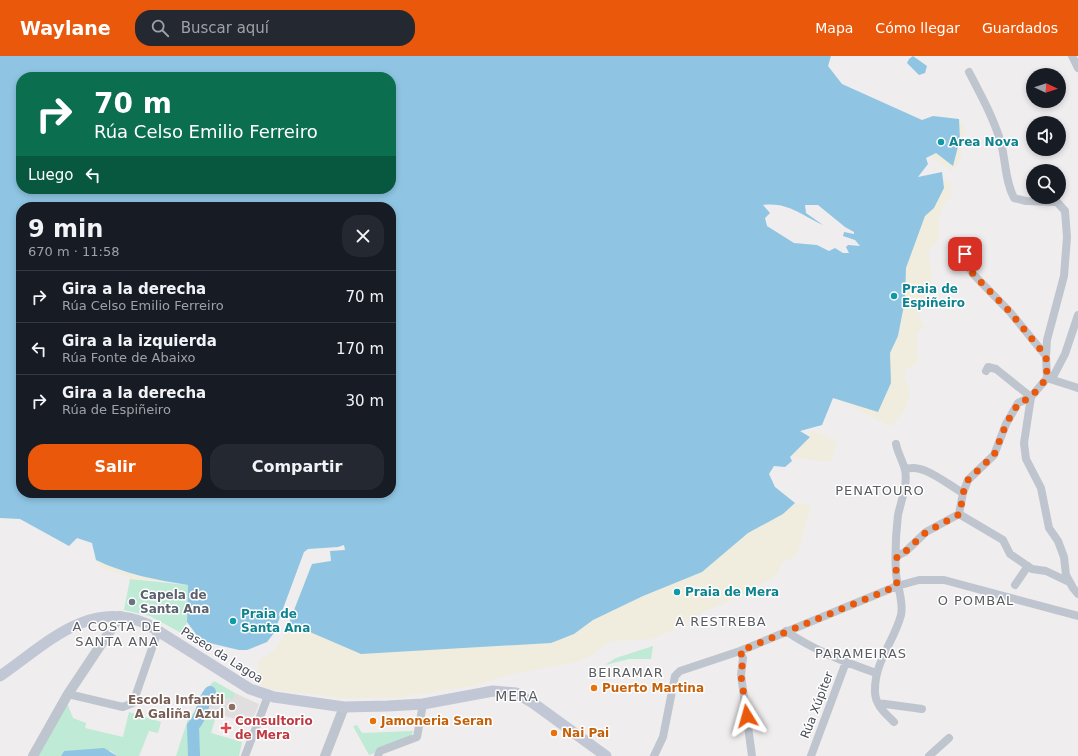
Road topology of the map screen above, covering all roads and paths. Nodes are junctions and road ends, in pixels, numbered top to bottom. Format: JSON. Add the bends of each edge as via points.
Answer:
{"nodes":[{"id":1,"x":1072,"y":56,"type":"edge"},
{"id":2,"x":1078,"y":68,"type":"edge"},
{"id":3,"x":969,"y":72,"type":"dead end"},
{"id":4,"x":966,"y":250,"type":"dead end"},
{"id":5,"x":1078,"y":315,"type":"edge"},
{"id":6,"x":1077,"y":324,"type":"edge"},
{"id":7,"x":1046,"y":356,"type":"junction"},
{"id":8,"x":986,"y":371,"type":"dead end"},
{"id":9,"x":1047,"y":378,"type":"junction"},
{"id":10,"x":1078,"y":388,"type":"edge"},
{"id":11,"x":1031,"y":397,"type":"junction"},
{"id":12,"x":896,"y":444,"type":"dead end"},
{"id":13,"x":905,"y":470,"type":"junction"},
{"id":14,"x":963,"y":493,"type":"junction"},
{"id":15,"x":960,"y":514,"type":"junction"},
{"id":16,"x":897,"y":556,"type":"junction"},
{"id":17,"x":1028,"y":566,"type":"junction"},
{"id":18,"x":1070,"y":582,"type":"junction"},
{"id":19,"x":897,"y":586,"type":"junction"},
{"id":20,"x":1014,"y":586,"type":"dead end"},
{"id":21,"x":1078,"y":594,"type":"edge"},
{"id":22,"x":120,"y":616,"type":"junction"},
{"id":23,"x":1078,"y":616,"type":"edge"},
{"id":24,"x":158,"y":631,"type":"junction"},
{"id":25,"x":786,"y":631,"type":"junction"},
{"id":26,"x":740,"y":651,"type":"junction"},
{"id":27,"x":846,"y":662,"type":"junction"},
{"id":28,"x":876,"y":673,"type":"junction"},
{"id":29,"x":0,"y":676,"type":"edge"},
{"id":30,"x":68,"y":694,"type":"junction"},
{"id":31,"x":268,"y":696,"type":"junction"},
{"id":32,"x":878,"y":703,"type":"junction"},
{"id":33,"x":423,"y":704,"type":"junction"},
{"id":34,"x":344,"y":707,"type":"junction"},
{"id":35,"x":922,"y":709,"type":"dead end"},
{"id":36,"x":894,"y":722,"type":"dead end"},
{"id":37,"x":949,"y":738,"type":"dead end"},
{"id":38,"x":33,"y":756,"type":"edge"},
{"id":39,"x":245,"y":756,"type":"edge"},
{"id":40,"x":325,"y":756,"type":"edge"},
{"id":41,"x":378,"y":756,"type":"edge"},
{"id":42,"x":606,"y":756,"type":"edge"},
{"id":43,"x":654,"y":756,"type":"edge"},
{"id":44,"x":752,"y":756,"type":"edge"},
{"id":45,"x":811,"y":756,"type":"edge"},
{"id":46,"x":929,"y":756,"type":"edge"}],
"edges":[{"from":1,"to":2,"type":"street"},
{"from":3,"to":7,"type":"street","via":[[996,126],[1014,198],[1057,202],[1065,211],[1067,237],[1064,276],[1047,340]]},
{"from":4,"to":7,"type":"street","via":[[965,259],[973,274],[1010,312]]},
{"from":5,"to":6,"type":"street"},
{"from":6,"to":9,"type":"street","via":[[1054,375]]},
{"from":7,"to":9,"type":"street"},
{"from":8,"to":11,"type":"street","via":[[988,367],[996,369]]},
{"from":9,"to":10,"type":"street"},
{"from":9,"to":11,"type":"street"},
{"from":11,"to":14,"type":"street","via":[[1018,404],[1006,424],[994,455],[968,480]]},
{"from":11,"to":18,"type":"street","via":[[1024,443],[1026,459],[1041,488],[1048,528],[1058,541]]},
{"from":12,"to":13,"type":"street","via":[[898,456]]},
{"from":13,"to":14,"type":"street","via":[[914,467],[923,469]]},
{"from":13,"to":16,"type":"street","via":[[898,515]]},
{"from":14,"to":15,"type":"street"},
{"from":15,"to":16,"type":"street","via":[[926,532],[905,552]]},
{"from":15,"to":17,"type":"street","via":[[1003,540],[1010,554]]},
{"from":16,"to":19,"type":"street"},
{"from":17,"to":18,"type":"street"},
{"from":17,"to":20,"type":"street"},
{"from":18,"to":21,"type":"street"},
{"from":19,"to":23,"type":"street","via":[[919,580],[944,580]]},
{"from":19,"to":25,"type":"street"},
{"from":19,"to":28,"type":"street","via":[[901,615]]},
{"from":22,"to":24,"type":"main road","name":"Paseo da Lagoa","via":[[135,618]]},
{"from":22,"to":29,"type":"main road","name":"Paseo da Lagoa","via":[[92,618],[70,628]]},
{"from":22,"to":30,"type":"street"},
{"from":24,"to":30,"type":"street","via":[[133,703],[123,707]]},
{"from":24,"to":31,"type":"main road","name":"Paseo da Lagoa","via":[[250,689]]},
{"from":25,"to":26,"type":"street"},
{"from":25,"to":27,"type":"street","via":[[800,641]]},
{"from":26,"to":43,"type":"street","via":[[680,671],[675,676],[664,737]]},
{"from":26,"to":44,"type":"street","via":[[743,658],[741,676]]},
{"from":27,"to":28,"type":"street"},
{"from":27,"to":45,"type":"street","name":"Rúa Xúpiter"},
{"from":28,"to":32,"type":"street","via":[[874,694]]},
{"from":30,"to":38,"type":"street"},
{"from":31,"to":34,"type":"main road","name":"Paseo da Lagoa"},
{"from":31,"to":39,"type":"street"},
{"from":32,"to":35,"type":"street"},
{"from":32,"to":36,"type":"street"},
{"from":33,"to":34,"type":"main road","name":"Paseo da Lagoa"},
{"from":33,"to":41,"type":"street","via":[[417,738],[380,751]]},
{"from":33,"to":42,"type":"main road","name":"Paseo da Lagoa","via":[[500,690],[516,693]]},
{"from":34,"to":40,"type":"street"},
{"from":37,"to":46,"type":"street"}]}
